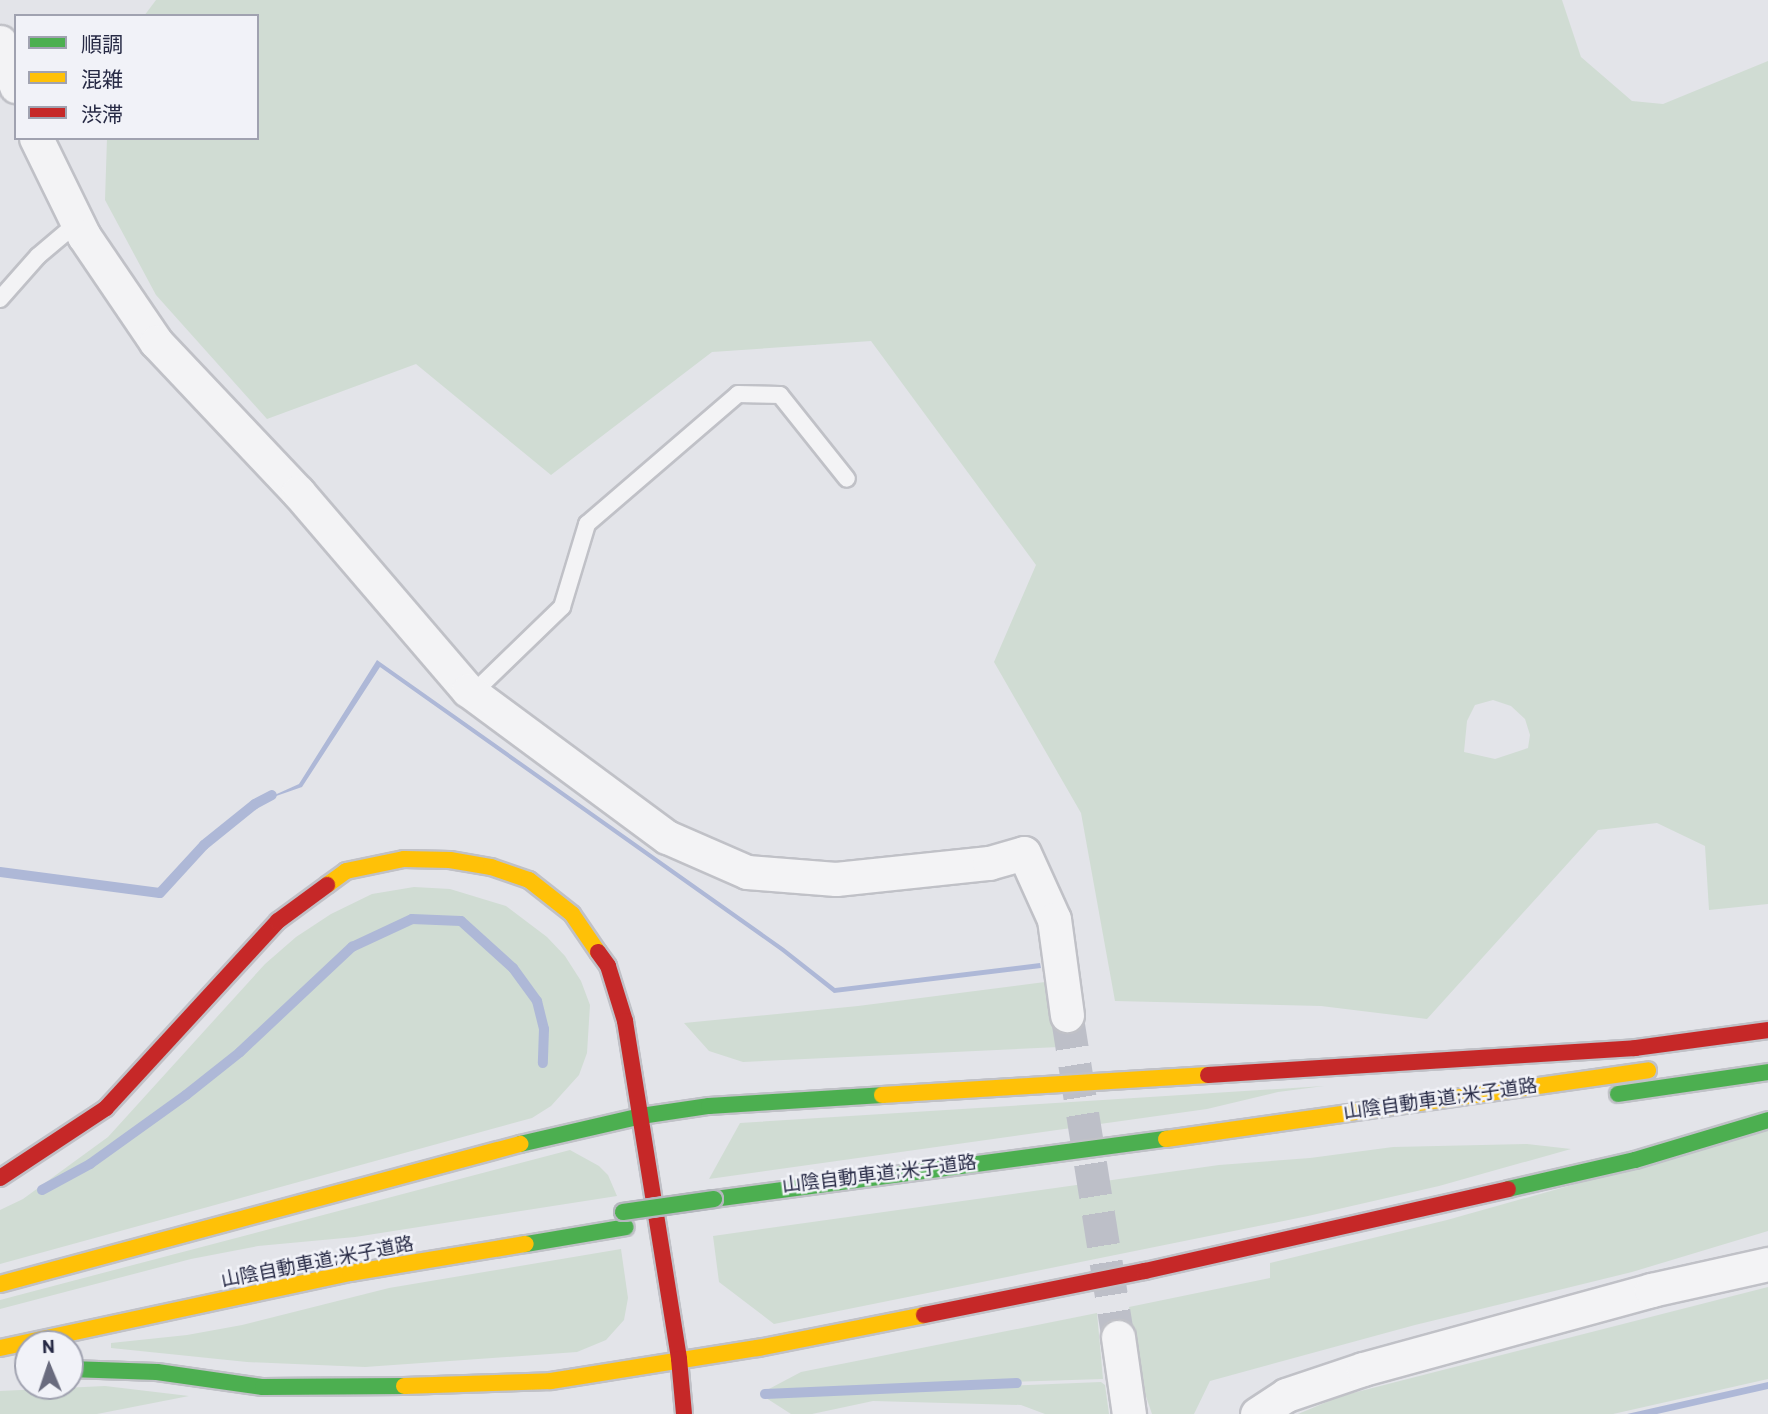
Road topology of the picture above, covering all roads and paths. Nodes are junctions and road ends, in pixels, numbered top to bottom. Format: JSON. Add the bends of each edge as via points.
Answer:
{"nodes":[{"id":1,"x":0,"y":42,"type":"edge"},
{"id":2,"x":14,"y":80,"type":"edge"},
{"id":3,"x":37,"y":140,"type":"edge"},
{"id":4,"x":77,"y":223,"type":"junction"},
{"id":5,"x":0,"y":299,"type":"edge"},
{"id":6,"x":847,"y":479,"type":"dead end"},
{"id":7,"x":473,"y":693,"type":"junction"},
{"id":8,"x":1067,"y":1015,"type":"tunnel mouth"},
{"id":9,"x":1768,"y":1030,"type":"edge"},
{"id":10,"x":1671,"y":1067,"type":"dead end"},
{"id":11,"x":1768,"y":1072,"type":"edge"},
{"id":12,"x":1603,"y":1096,"type":"dead end"},
{"id":13,"x":641,"y":1116,"type":"junction"},
{"id":14,"x":1768,"y":1120,"type":"edge"},
{"id":15,"x":0,"y":1178,"type":"edge"},
{"id":16,"x":624,"y":1220,"type":"junction"},
{"id":17,"x":1768,"y":1264,"type":"edge"},
{"id":18,"x":267,"y":1274,"type":"dead end"},
{"id":19,"x":0,"y":1284,"type":"edge"},
{"id":20,"x":1118,"y":1337,"type":"tunnel mouth"},
{"id":21,"x":0,"y":1348,"type":"edge"},
{"id":22,"x":679,"y":1359,"type":"junction"},
{"id":23,"x":84,"y":1369,"type":"edge"},
{"id":24,"x":684,"y":1414,"type":"edge"},
{"id":25,"x":1129,"y":1414,"type":"edge"},
{"id":26,"x":1257,"y":1414,"type":"edge"}],
"edges":[{"from":1,"to":2,"type":"street"},
{"from":3,"to":4,"type":"street"},
{"from":4,"to":5,"type":"lane","via":[[38,256]]},
{"from":4,"to":7,"type":"street","via":[[156,342],[298,492]]},
{"from":6,"to":7,"type":"lane","via":[[780,395],[738,394],[587,524],[562,607]]},
{"from":7,"to":8,"type":"street","via":[[667,837],[747,872],[836,879],[989,863],[1024,853],[1054,919]]},
{"from":9,"to":13,"type":"main road","via":[[1634,1048],[782,1099]]},
{"from":10,"to":16,"type":"main road","name":"山陰自動車道;米子道路","bridge":true},
{"from":11,"to":12,"type":"main road"},
{"from":13,"to":15,"type":"main road","via":[[625,1021],[608,966],[572,914],[529,880],[491,867],[404,859],[346,871],[278,921],[106,1108]]},
{"from":13,"to":19,"type":"main road","via":[[538,1139]]},
{"from":13,"to":22,"type":"main road"},
{"from":14,"to":22,"type":"main road","via":[[1635,1160],[1212,1256],[758,1348]]},
{"from":16,"to":18,"type":"main road","name":"山陰自動車道;米子道路"},
{"from":16,"to":21,"type":"main road","name":"山陰自動車道;米子道路"},
{"from":17,"to":26,"type":"street","via":[[1651,1290],[1363,1369],[1286,1395]]},
{"from":20,"to":25,"type":"street"},
{"from":22,"to":23,"type":"main road","via":[[551,1381],[349,1388],[263,1387],[157,1372]]},
{"from":22,"to":24,"type":"main road"}]}
